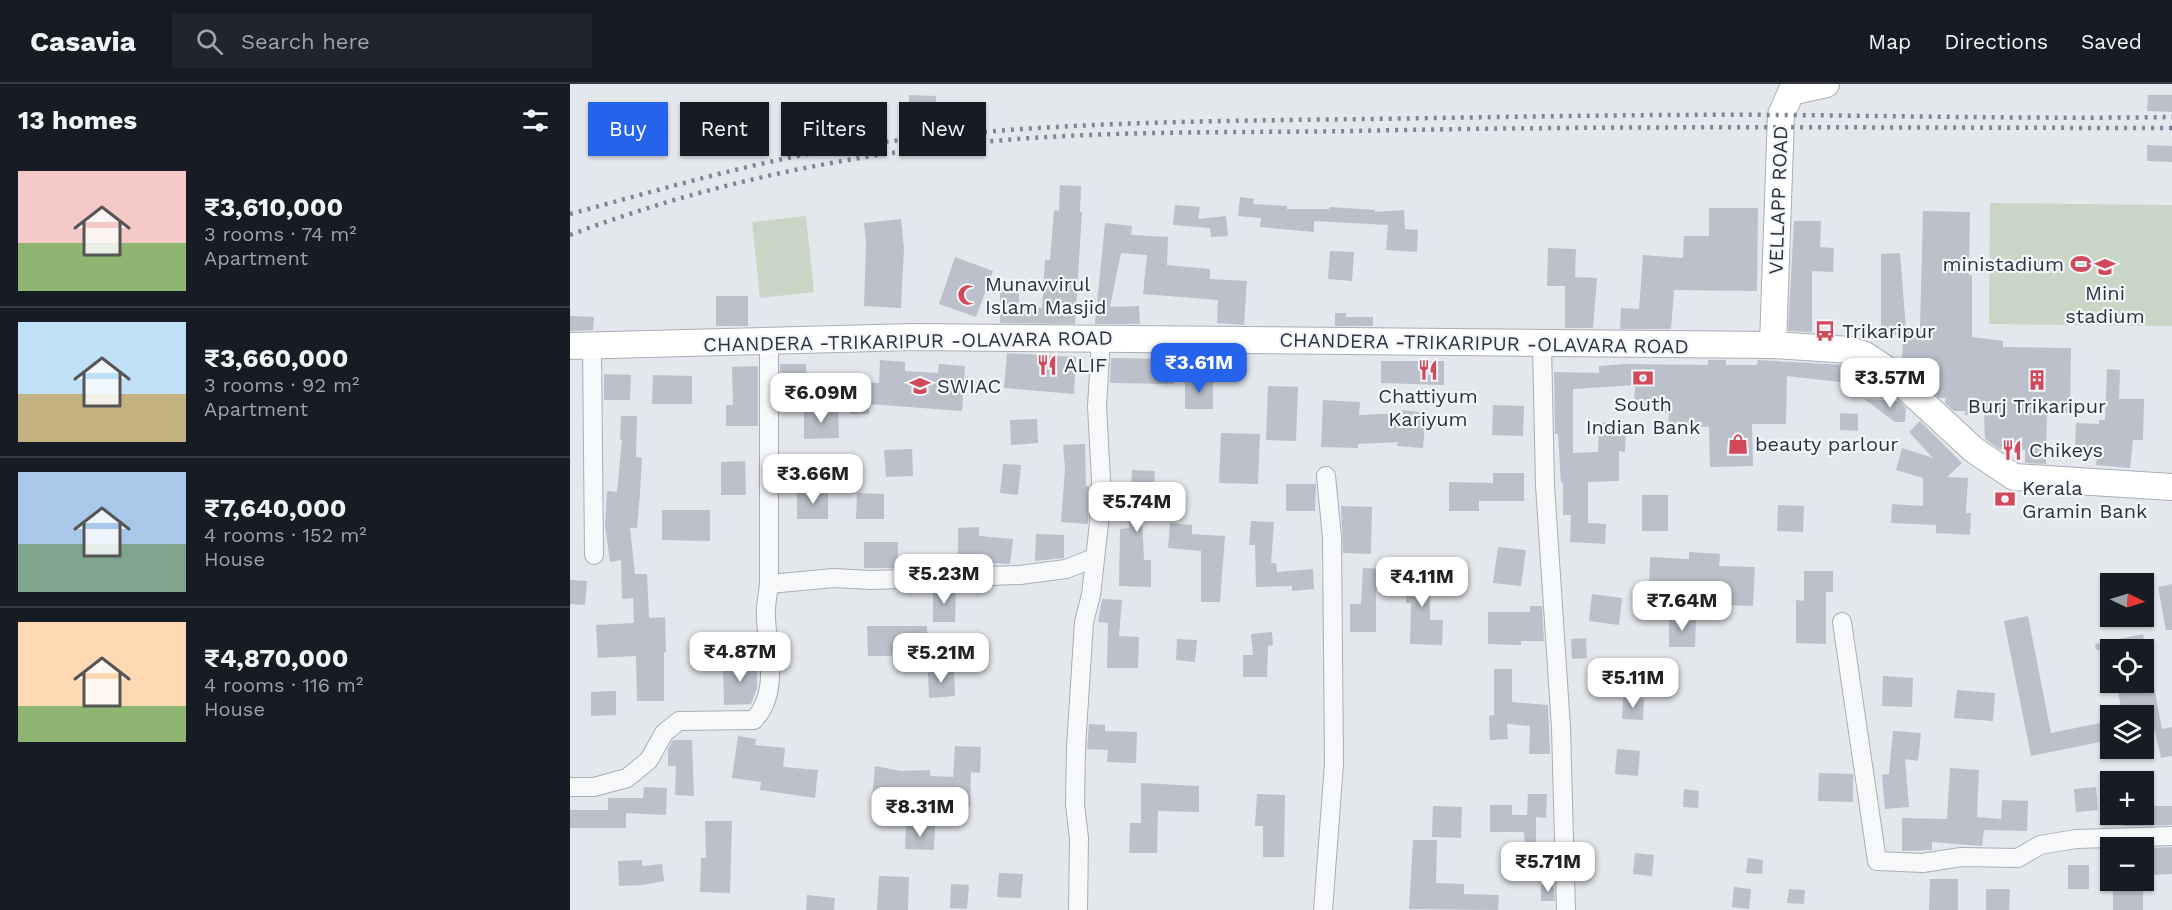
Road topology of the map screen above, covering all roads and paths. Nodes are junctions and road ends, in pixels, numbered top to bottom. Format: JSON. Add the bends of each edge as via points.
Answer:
{"nodes":[{"id":1,"x":1826,"y":84,"type":"edge"},
{"id":2,"x":1101,"y":340,"type":"junction"},
{"id":3,"x":769,"y":342,"type":"junction"},
{"id":4,"x":1542,"y":345,"type":"junction"},
{"id":5,"x":1773,"y":345,"type":"junction"},
{"id":6,"x":581,"y":346,"type":"edge"},
{"id":7,"x":1326,"y":476,"type":"dead end"},
{"id":8,"x":2172,"y":487,"type":"edge"},
{"id":9,"x":594,"y":555,"type":"dead end"},
{"id":10,"x":1094,"y":558,"type":"junction"},
{"id":11,"x":769,"y":584,"type":"junction"},
{"id":12,"x":1842,"y":622,"type":"dead end"},
{"id":13,"x":570,"y":787,"type":"edge"},
{"id":14,"x":2172,"y":836,"type":"edge"},
{"id":15,"x":1078,"y":910,"type":"edge"},
{"id":16,"x":1323,"y":910,"type":"edge"},
{"id":17,"x":1566,"y":910,"type":"edge"}],
"edges":[{"from":1,"to":5,"type":"main road","name":"VELLAPP ROAD","via":[[1791,92],[1781,115]]},
{"from":2,"to":3,"type":"main road","name":"CHANDERA -TRIKARIPUR -OLAVARA ROAD","via":[[913,337]]},
{"from":2,"to":4,"type":"main road","name":"CHANDERA -TRIKARIPUR -OLAVARA ROAD"},
{"from":2,"to":10,"type":"street","via":[[1097,406],[1101,480]]},
{"from":3,"to":6,"type":"main road","name":"CHANDERA -TRIKARIPUR -OLAVARA ROAD"},
{"from":3,"to":11,"type":"street"},
{"from":4,"to":5,"type":"main road","name":"CHANDERA -TRIKARIPUR -OLAVARA ROAD"},
{"from":4,"to":17,"type":"street"},
{"from":5,"to":8,"type":"main road","name":"CHANDERA -TRIKARIPUR -OLAVARA ROAD","via":[[1850,350],[1864,355],[1886,369],[1974,450],[2014,477]]},
{"from":6,"to":9,"type":"street"},
{"from":7,"to":16,"type":"street","via":[[1332,537],[1335,764]]},
{"from":10,"to":11,"type":"street","via":[[1066,569],[1020,575],[834,578]]},
{"from":10,"to":15,"type":"street","via":[[1084,622],[1076,747]]},
{"from":11,"to":13,"type":"street","via":[[765,614],[771,673],[764,710],[754,720],[679,721],[664,734],[649,760],[627,778],[594,787]]},
{"from":12,"to":14,"type":"street","via":[[1877,861],[2018,858],[2040,845],[2076,839]]}]}
